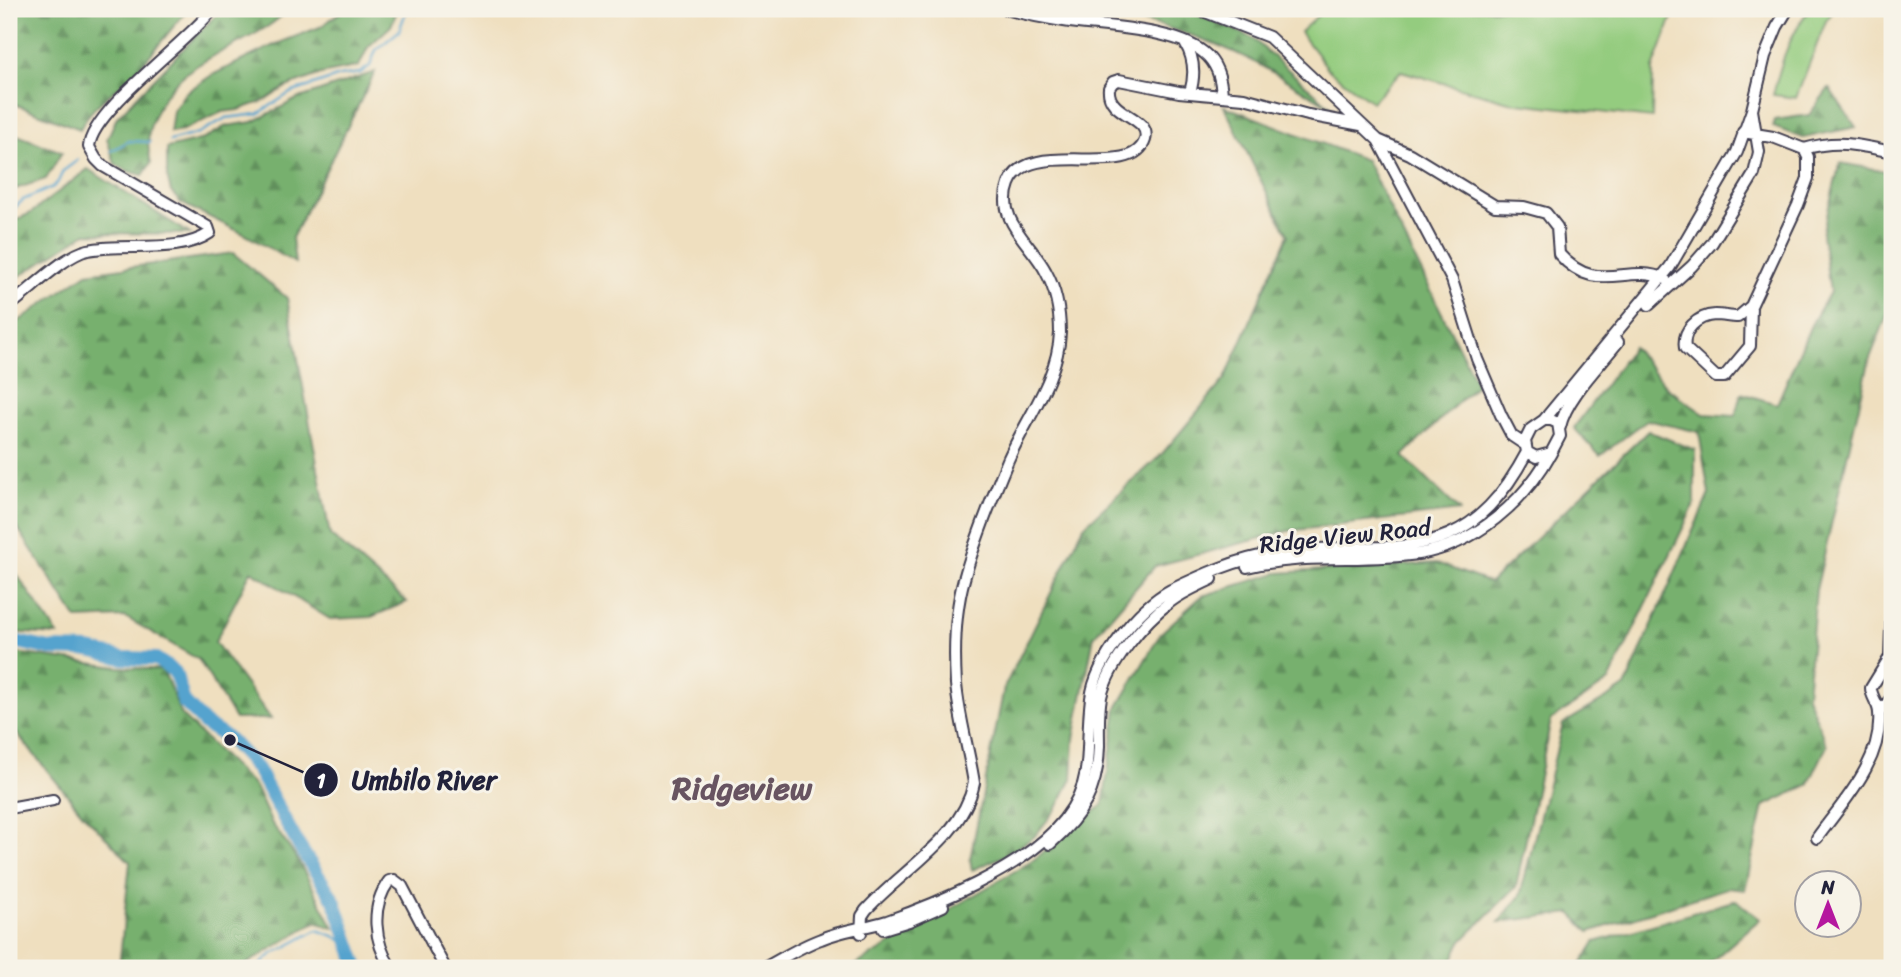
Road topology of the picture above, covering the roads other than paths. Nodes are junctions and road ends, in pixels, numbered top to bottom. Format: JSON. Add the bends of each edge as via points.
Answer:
{"nodes":[{"id":1,"x":213,"y":9,"type":"edge"},
{"id":2,"x":1006,"y":9,"type":"edge"},
{"id":3,"x":1198,"y":9,"type":"edge"},
{"id":4,"x":1788,"y":9,"type":"edge"},
{"id":5,"x":1185,"y":43,"type":"junction"},
{"id":6,"x":1190,"y":93,"type":"junction"},
{"id":7,"x":1222,"y":95,"type":"junction"},
{"id":8,"x":1752,"y":110,"type":"junction"},
{"id":9,"x":1361,"y":125,"type":"junction"},
{"id":10,"x":1743,"y":132,"type":"junction"},
{"id":11,"x":1758,"y":134,"type":"junction"},
{"id":12,"x":1378,"y":140,"type":"junction"},
{"id":13,"x":1804,"y":149,"type":"junction"},
{"id":14,"x":1892,"y":152,"type":"edge"},
{"id":15,"x":1661,"y":277,"type":"junction"},
{"id":16,"x":1672,"y":283,"type":"junction"},
{"id":17,"x":9,"y":306,"type":"edge"},
{"id":18,"x":1751,"y":306,"type":"junction"},
{"id":19,"x":1540,"y":422,"type":"junction"},
{"id":20,"x":1506,"y":425,"type":"junction"},
{"id":21,"x":1560,"y":427,"type":"junction"},
{"id":22,"x":1526,"y":448,"type":"junction"},
{"id":23,"x":1551,"y":453,"type":"junction"},
{"id":24,"x":1355,"y":552,"type":"junction"},
{"id":25,"x":1892,"y":600,"type":"edge"},
{"id":26,"x":1891,"y":662,"type":"edge"},
{"id":27,"x":1892,"y":697,"type":"edge"},
{"id":28,"x":1880,"y":712,"type":"junction"},
{"id":29,"x":53,"y":800,"type":"dead end"},
{"id":30,"x":9,"y":808,"type":"edge"},
{"id":31,"x":1817,"y":838,"type":"dead end"},
{"id":32,"x":861,"y":930,"type":"junction"},
{"id":33,"x":391,"y":968,"type":"edge"},
{"id":34,"x":445,"y":968,"type":"edge"},
{"id":35,"x":764,"y":968,"type":"edge"}],
"edges":[{"from":1,"to":17,"type":"street","via":[[117,103],[93,133],[89,148],[103,166],[210,233],[191,243],[78,253]]},
{"from":2,"to":5,"type":"street"},
{"from":3,"to":9,"type":"street","via":[[1269,37]]},
{"from":4,"to":8,"type":"street","name":"Ridge View Road","via":[[1765,56]]},
{"from":5,"to":6,"type":"street","via":[[1194,71]]},
{"from":5,"to":7,"type":"street","via":[[1202,51],[1216,68]]},
{"from":6,"to":7,"type":"street"},
{"from":6,"to":32,"type":"street","via":[[1113,82],[1109,92],[1115,105],[1145,130],[1138,150],[1116,159],[1030,163],[1013,174],[1006,203],[1012,223],[1056,292],[1060,333],[1055,365],[1010,457],[963,580],[956,682],[974,783],[971,799],[954,826],[871,904],[862,916]]},
{"from":7,"to":9,"type":"street"},
{"from":8,"to":10,"type":"street","name":"Ridge View Road"},
{"from":8,"to":11,"type":"street","name":"Ridge View Road"},
{"from":9,"to":12,"type":"street"},
{"from":10,"to":11,"type":"street"},
{"from":10,"to":15,"type":"street","name":"Ridge View Road","via":[[1737,152]]},
{"from":11,"to":13,"type":"street"},
{"from":11,"to":16,"type":"street","name":"Ridge View Road","via":[[1754,174],[1712,243]]},
{"from":12,"to":15,"type":"street","via":[[1410,154],[1495,206],[1546,213],[1557,227],[1559,254],[1581,272],[1600,278]]},
{"from":12,"to":20,"type":"street","via":[[1451,280],[1477,359]]},
{"from":13,"to":14,"type":"street","via":[[1842,142]]},
{"from":13,"to":18,"type":"street","via":[[1808,178]]},
{"from":15,"to":16,"type":"street"},
{"from":15,"to":19,"type":"street","name":"Ridge View Road"},
{"from":16,"to":21,"type":"street","name":"Ridge View Road","via":[[1573,399]]},
{"from":18,"to":18,"type":"street","via":[[1750,346],[1718,379],[1685,348],[1685,336],[1699,320],[1715,315],[1738,317]]},
{"from":19,"to":20,"type":"street","via":[[1521,429]]},
{"from":19,"to":21,"type":"street","via":[[1554,421]]},
{"from":19,"to":22,"type":"street","name":"Ridge View Road","via":[[1526,437]]},
{"from":20,"to":22,"type":"street"},
{"from":21,"to":23,"type":"street","name":"Ridge View Road"},
{"from":22,"to":23,"type":"street","via":[[1536,457]]},
{"from":22,"to":24,"type":"street","name":"Ridge View Road","via":[[1501,492],[1459,531],[1416,545]]},
{"from":23,"to":24,"type":"street","name":"Ridge View Road","via":[[1515,501],[1464,538],[1420,553]]},
{"from":24,"to":32,"type":"street","name":"Ridge View Road","via":[[1269,554],[1167,592],[1114,647],[1094,682],[1086,778],[1066,817],[1043,842],[999,870]]},
{"from":25,"to":26,"type":"street"},
{"from":26,"to":28,"type":"street","via":[[1871,688]]},
{"from":27,"to":28,"type":"street"},
{"from":28,"to":31,"type":"street","via":[[1871,760]]},
{"from":29,"to":30,"type":"street"},
{"from":32,"to":35,"type":"street","name":"Ridge View Road","via":[[811,942]]},
{"from":33,"to":34,"type":"street","via":[[378,941],[377,917],[381,893],[394,880],[402,886]]}]}
